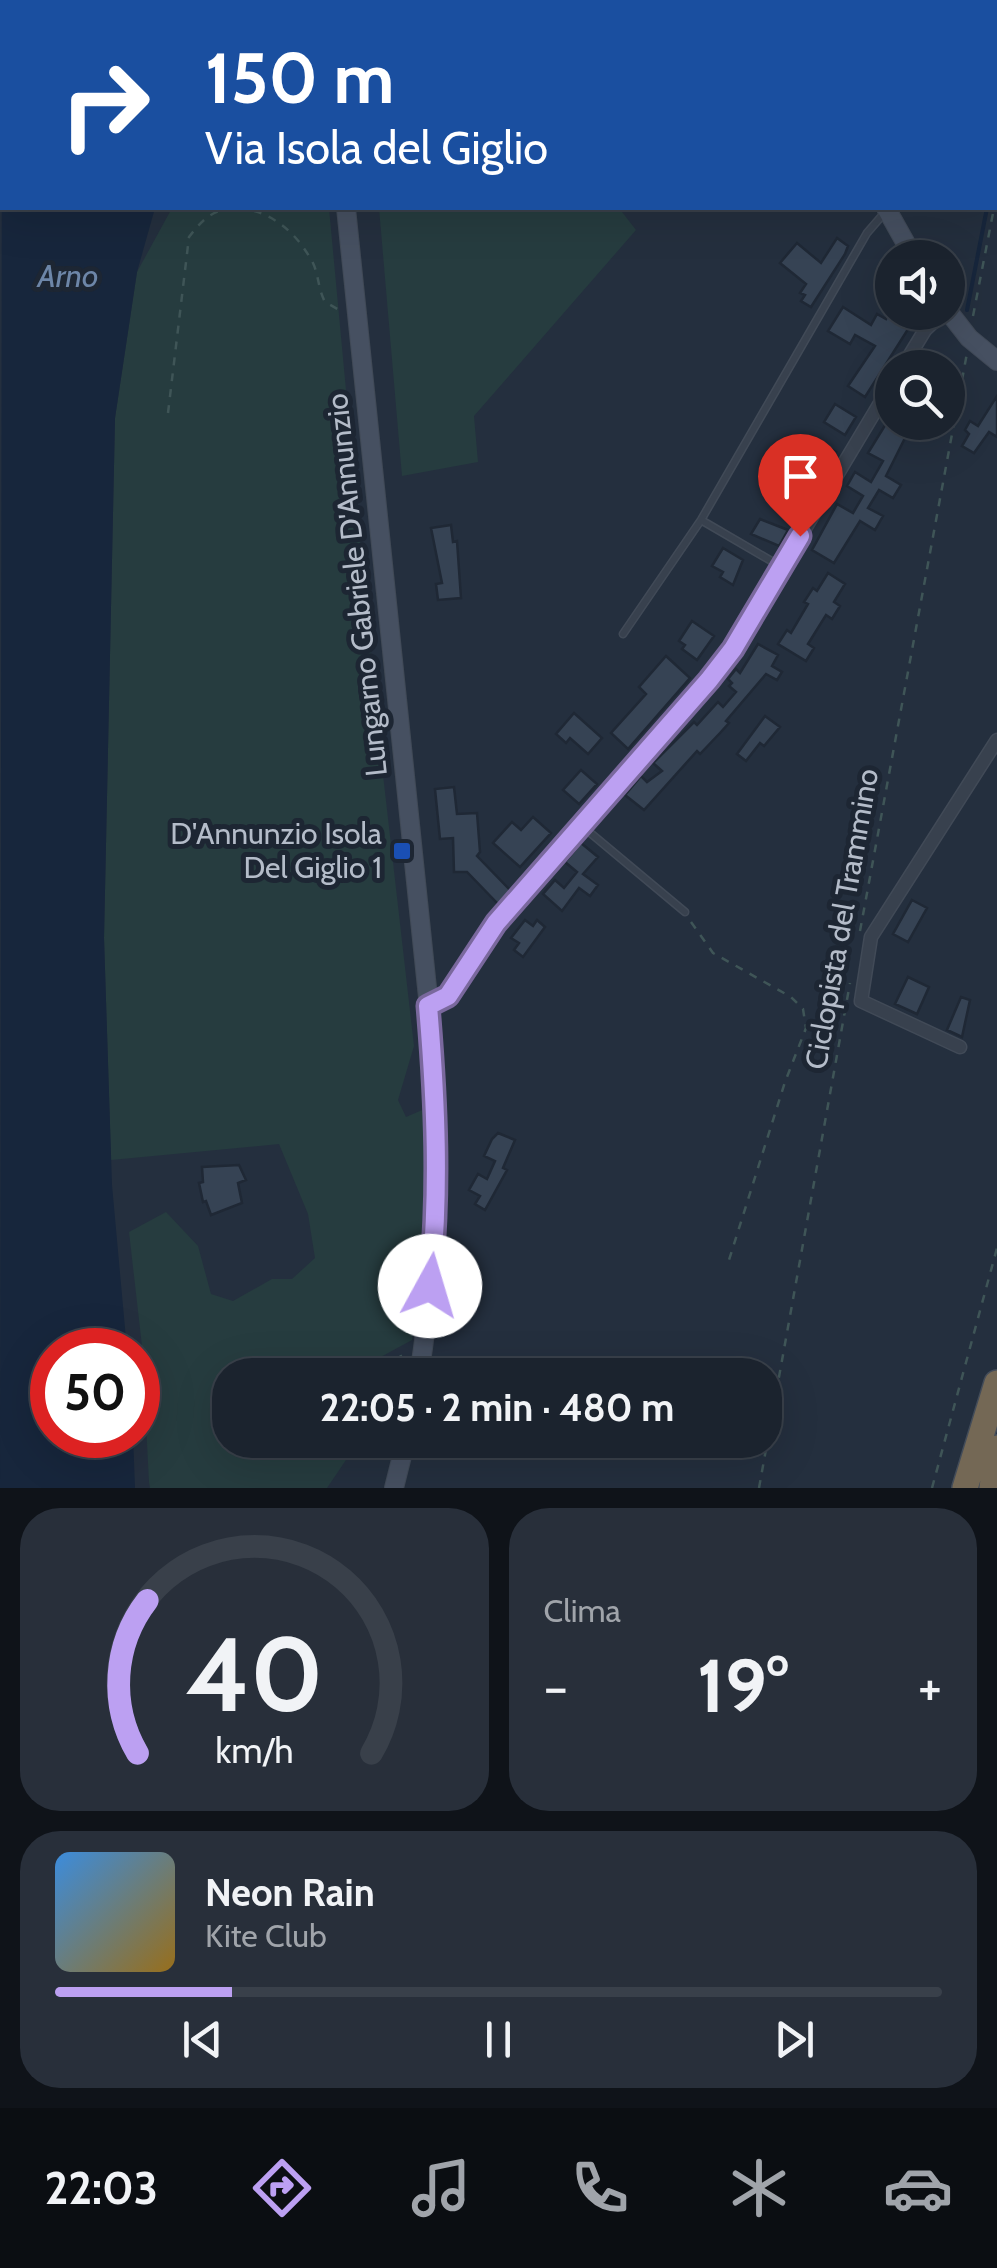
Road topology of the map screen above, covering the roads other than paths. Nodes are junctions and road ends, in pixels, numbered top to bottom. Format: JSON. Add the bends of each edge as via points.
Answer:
{"nodes":[{"id":1,"x":346,"y":210,"type":"edge"},
{"id":2,"x":885,"y":210,"type":"edge"},
{"id":3,"x":887,"y":210,"type":"edge"},
{"id":4,"x":904,"y":240,"type":"edge"},
{"id":5,"x":963,"y":330,"type":"edge"},
{"id":6,"x":997,"y":362,"type":"edge"},
{"id":7,"x":875,"y":411,"type":"edge"},
{"id":8,"x":701,"y":520,"type":"junction"},
{"id":9,"x":781,"y":566,"type":"junction"},
{"id":10,"x":623,"y":634,"type":"dead end"},
{"id":11,"x":997,"y":740,"type":"edge"},
{"id":12,"x":581,"y":826,"type":"junction"},
{"id":13,"x":685,"y":912,"type":"road end"},
{"id":14,"x":428,"y":1006,"type":"junction"},
{"id":15,"x":960,"y":1047,"type":"dead end"},
{"id":16,"x":421,"y":1358,"type":"edge"},
{"id":17,"x":997,"y":1383,"type":"edge"},
{"id":18,"x":997,"y":1448,"type":"edge"},
{"id":19,"x":402,"y":1458,"type":"edge"},
{"id":20,"x":394,"y":1488,"type":"edge"},
{"id":21,"x":965,"y":1488,"type":"edge"},
{"id":22,"x":992,"y":1488,"type":"edge"}],
"edges":[{"from":1,"to":14,"type":"main road","name":"Lungarno Gabriele D'Annunzio"},
{"from":2,"to":8,"type":"lane"},
{"from":3,"to":4,"type":"main road"},
{"from":5,"to":6,"type":"main road"},
{"from":7,"to":9,"type":"street"},
{"from":8,"to":9,"type":"lane"},
{"from":8,"to":10,"type":"lane"},
{"from":9,"to":12,"type":"street","via":[[721,664]]},
{"from":11,"to":15,"type":"street","via":[[871,937],[860,1001]]},
{"from":12,"to":13,"type":"lane"},
{"from":12,"to":14,"type":"street","via":[[496,923],[448,996]]},
{"from":14,"to":16,"type":"main road","name":"Lungarno Gabriele D'Annunzio","via":[[438,1196]]},
{"from":17,"to":21,"type":"highway"},
{"from":18,"to":22,"type":"highway"},
{"from":19,"to":20,"type":"main road"}]}
